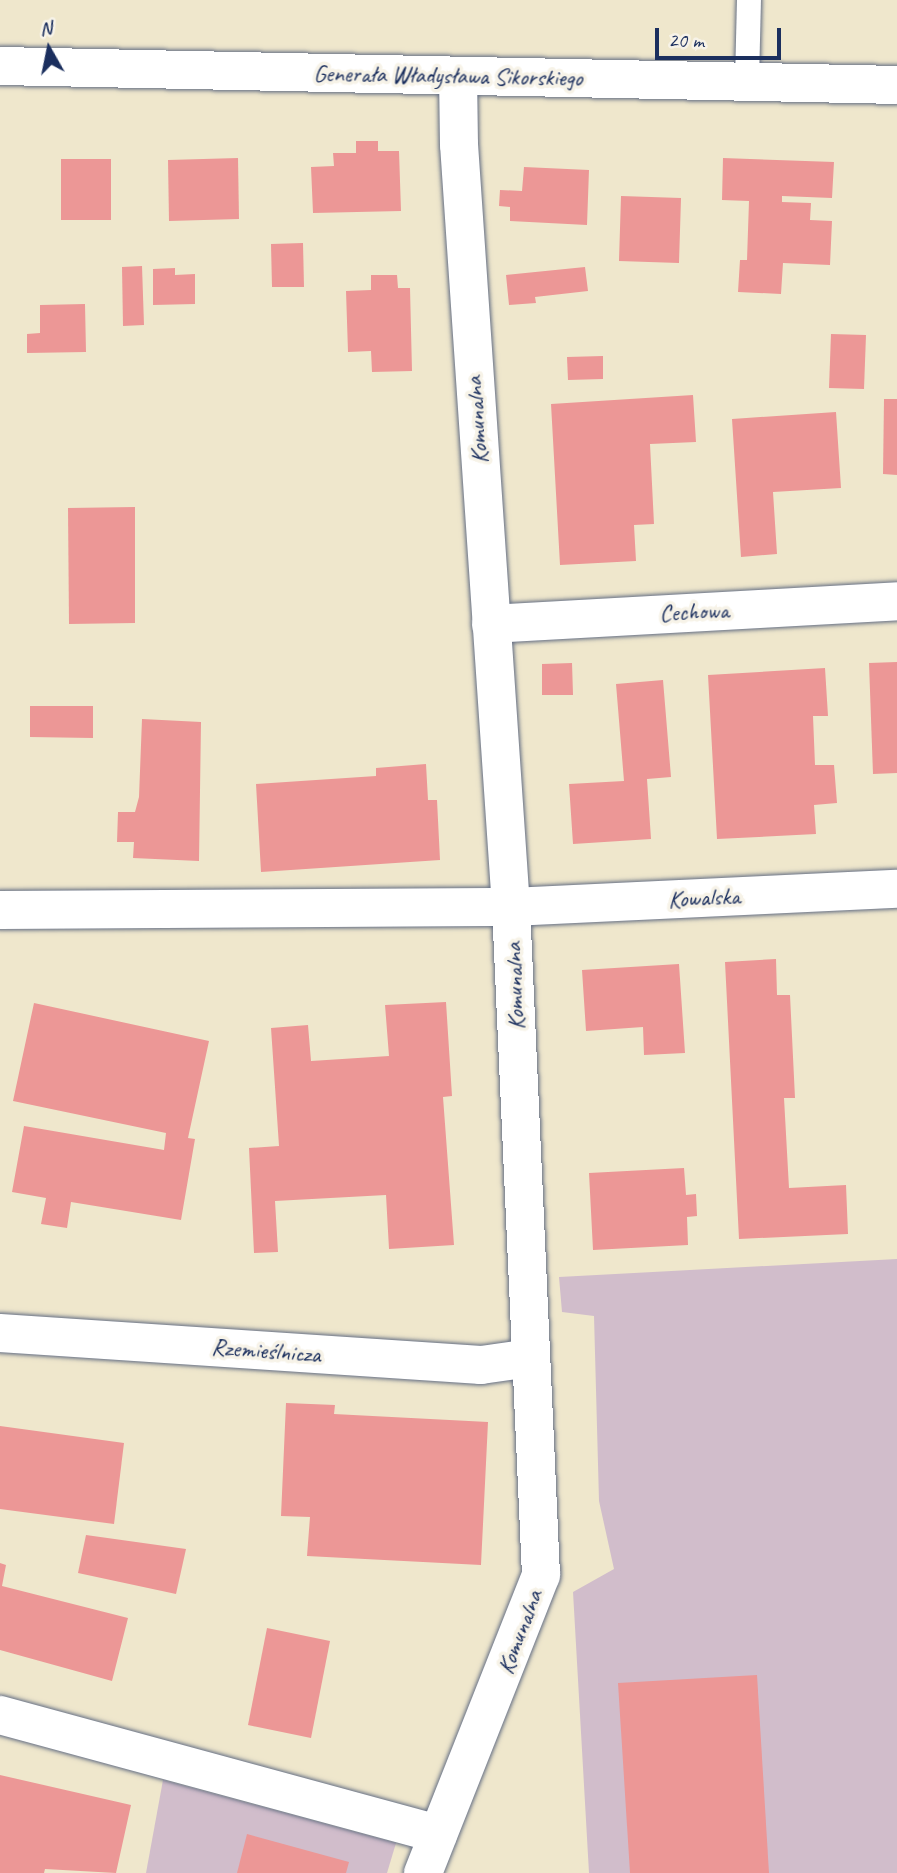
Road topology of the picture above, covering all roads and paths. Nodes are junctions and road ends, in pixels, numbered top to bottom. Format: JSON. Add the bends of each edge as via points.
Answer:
{"nodes":[{"id":1,"x":749,"y":0,"type":"edge"},
{"id":2,"x":0,"y":66,"type":"edge"},
{"id":3,"x":458,"y":76,"type":"junction"},
{"id":4,"x":747,"y":81,"type":"junction"},
{"id":5,"x":897,"y":85,"type":"edge"},
{"id":6,"x":897,"y":601,"type":"edge"},
{"id":7,"x":491,"y":624,"type":"junction"},
{"id":8,"x":897,"y":889,"type":"edge"},
{"id":9,"x":511,"y":907,"type":"junction"},
{"id":10,"x":0,"y":909,"type":"edge"},
{"id":11,"x":0,"y":1333,"type":"edge"},
{"id":12,"x":531,"y":1358,"type":"junction"},
{"id":13,"x":0,"y":1715,"type":"edge"},
{"id":14,"x":438,"y":1834,"type":"junction"},
{"id":15,"x":423,"y":1873,"type":"edge"}],
"edges":[{"from":1,"to":4,"type":"lane"},
{"from":2,"to":3,"type":"street","name":"Generała Władysława Sikorskiego"},
{"from":3,"to":4,"type":"street","name":"Generała Władysława Sikorskiego"},
{"from":3,"to":7,"type":"street","name":"Komunalna"},
{"from":4,"to":5,"type":"street","name":"Generała Władysława Sikorskiego"},
{"from":6,"to":7,"type":"street","name":"Cechowa"},
{"from":7,"to":9,"type":"street","name":"Komunalna"},
{"from":8,"to":9,"type":"street","name":"Kowalska"},
{"from":9,"to":10,"type":"street"},
{"from":9,"to":12,"type":"street","name":"Komunalna"},
{"from":11,"to":12,"type":"street","name":"Rzemieślnicza","via":[[481,1365]]},
{"from":12,"to":14,"type":"street","name":"Komunalna","via":[[541,1575]]},
{"from":13,"to":14,"type":"street"},
{"from":14,"to":15,"type":"street","name":"Komunalna"}]}
